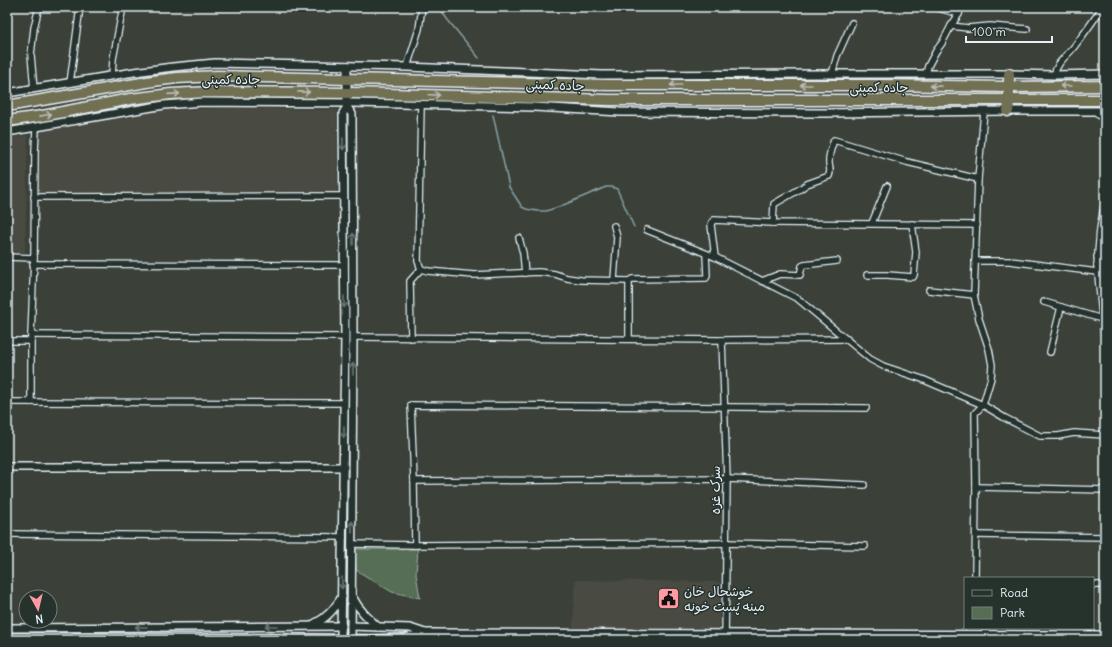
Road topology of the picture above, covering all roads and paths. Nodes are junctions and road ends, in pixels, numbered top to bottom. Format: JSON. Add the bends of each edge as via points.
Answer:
{"nodes":[{"id":1,"x":39,"y":7,"type":"edge"},
{"id":2,"x":80,"y":7,"type":"edge"},
{"id":3,"x":123,"y":7,"type":"edge"},
{"id":4,"x":422,"y":7,"type":"edge"},
{"id":5,"x":935,"y":7,"type":"edge"},
{"id":6,"x":961,"y":7,"type":"edge"},
{"id":7,"x":1102,"y":7,"type":"edge"},
{"id":8,"x":959,"y":14,"type":"junction"},
{"id":9,"x":852,"y":24,"type":"dead end"},
{"id":10,"x":951,"y":26,"type":"junction"},
{"id":11,"x":1027,"y":29,"type":"dead end"},
{"id":12,"x":347,"y":66,"type":"junction"},
{"id":13,"x":407,"y":67,"type":"junction"},
{"id":14,"x":832,"y":74,"type":"junction"},
{"id":15,"x":926,"y":74,"type":"junction"},
{"id":16,"x":1009,"y":74,"type":"junction"},
{"id":17,"x":1105,"y":74,"type":"edge"},
{"id":18,"x":1054,"y":75,"type":"junction"},
{"id":19,"x":112,"y":76,"type":"junction"},
{"id":20,"x":347,"y":79,"type":"junction"},
{"id":21,"x":70,"y":83,"type":"junction"},
{"id":22,"x":1105,"y":86,"type":"edge"},
{"id":23,"x":1009,"y":87,"type":"junction"},
{"id":24,"x":34,"y":89,"type":"junction"},
{"id":25,"x":7,"y":93,"type":"edge"},
{"id":26,"x":1105,"y":100,"type":"edge"},
{"id":27,"x":347,"y":101,"type":"junction"},
{"id":28,"x":421,"y":105,"type":"junction"},
{"id":29,"x":7,"y":106,"type":"edge"},
{"id":30,"x":1009,"y":106,"type":"junction"},
{"id":31,"x":1105,"y":111,"type":"edge"},
{"id":32,"x":984,"y":112,"type":"junction"},
{"id":33,"x":1096,"y":112,"type":"junction"},
{"id":34,"x":7,"y":121,"type":"edge"},
{"id":35,"x":1105,"y":121,"type":"edge"},
{"id":36,"x":36,"y":128,"type":"junction"},
{"id":37,"x":7,"y":132,"type":"edge"},
{"id":38,"x":978,"y":179,"type":"junction"},
{"id":39,"x":887,"y":186,"type":"dead end"},
{"id":40,"x":344,"y":196,"type":"junction"},
{"id":41,"x":34,"y":197,"type":"junction"},
{"id":42,"x":1105,"y":201,"type":"edge"},
{"id":43,"x":773,"y":222,"type":"junction"},
{"id":44,"x":872,"y":223,"type":"junction"},
{"id":45,"x":912,"y":224,"type":"junction"},
{"id":46,"x":976,"y":225,"type":"junction"},
{"id":47,"x":614,"y":226,"type":"dead end"},
{"id":48,"x":648,"y":230,"type":"dead end"},
{"id":49,"x":519,"y":238,"type":"dead end"},
{"id":50,"x":706,"y":254,"type":"junction"},
{"id":51,"x":1105,"y":256,"type":"edge"},
{"id":52,"x":7,"y":257,"type":"edge"},
{"id":53,"x":715,"y":257,"type":"junction"},
{"id":54,"x":1097,"y":257,"type":"junction"},
{"id":55,"x":33,"y":261,"type":"junction"},
{"id":56,"x":836,"y":261,"type":"dead end"},
{"id":57,"x":975,"y":261,"type":"junction"},
{"id":58,"x":344,"y":265,"type":"junction"},
{"id":59,"x":1097,"y":265,"type":"junction"},
{"id":60,"x":1105,"y":267,"type":"edge"},
{"id":61,"x":421,"y":269,"type":"junction"},
{"id":62,"x":1097,"y":272,"type":"junction"},
{"id":63,"x":525,"y":273,"type":"junction"},
{"id":64,"x":867,"y":275,"type":"dead end"},
{"id":65,"x":614,"y":280,"type":"junction"},
{"id":66,"x":629,"y":281,"type":"junction"},
{"id":67,"x":762,"y":281,"type":"junction"},
{"id":68,"x":344,"y":284,"type":"junction"},
{"id":69,"x":353,"y":284,"type":"junction"},
{"id":70,"x":929,"y":290,"type":"dead end"},
{"id":71,"x":974,"y":295,"type":"junction"},
{"id":72,"x":1044,"y":302,"type":"dead end"},
{"id":73,"x":1061,"y":307,"type":"junction"},
{"id":74,"x":1102,"y":319,"type":"junction"},
{"id":75,"x":353,"y":337,"type":"junction"},
{"id":76,"x":1104,"y":337,"type":"edge"},
{"id":77,"x":31,"y":338,"type":"junction"},
{"id":78,"x":344,"y":338,"type":"junction"},
{"id":79,"x":411,"y":338,"type":"junction"},
{"id":80,"x":629,"y":339,"type":"junction"},
{"id":81,"x":847,"y":339,"type":"junction"},
{"id":82,"x":722,"y":340,"type":"junction"},
{"id":83,"x":7,"y":341,"type":"edge"},
{"id":84,"x":1105,"y":348,"type":"edge"},
{"id":85,"x":1050,"y":352,"type":"dead end"},
{"id":86,"x":344,"y":386,"type":"junction"},
{"id":87,"x":353,"y":386,"type":"junction"},
{"id":88,"x":7,"y":402,"type":"edge"},
{"id":89,"x":30,"y":402,"type":"junction"},
{"id":90,"x":344,"y":403,"type":"junction"},
{"id":91,"x":983,"y":405,"type":"junction"},
{"id":92,"x":724,"y":407,"type":"junction"},
{"id":93,"x":866,"y":408,"type":"dead end"},
{"id":94,"x":1105,"y":435,"type":"edge"},
{"id":95,"x":7,"y":467,"type":"edge"},
{"id":96,"x":344,"y":467,"type":"junction"},
{"id":97,"x":726,"y":479,"type":"junction"},
{"id":98,"x":414,"y":481,"type":"junction"},
{"id":99,"x":864,"y":485,"type":"dead end"},
{"id":100,"x":976,"y":487,"type":"junction"},
{"id":101,"x":1105,"y":490,"type":"edge"},
{"id":102,"x":7,"y":534,"type":"edge"},
{"id":103,"x":976,"y":535,"type":"junction"},
{"id":104,"x":343,"y":537,"type":"junction"},
{"id":105,"x":1105,"y":537,"type":"edge"},
{"id":106,"x":726,"y":543,"type":"junction"},
{"id":107,"x":352,"y":544,"type":"junction"},
{"id":108,"x":415,"y":545,"type":"junction"},
{"id":109,"x":865,"y":546,"type":"dead end"},
{"id":110,"x":975,"y":577,"type":"edge"},
{"id":111,"x":1094,"y":585,"type":"edge"},
{"id":112,"x":1105,"y":585,"type":"edge"},
{"id":113,"x":352,"y":594,"type":"junction"},
{"id":114,"x":342,"y":597,"type":"junction"},
{"id":115,"x":310,"y":626,"type":"junction"},
{"id":116,"x":342,"y":626,"type":"junction"},
{"id":117,"x":351,"y":626,"type":"junction"},
{"id":118,"x":378,"y":627,"type":"junction"},
{"id":119,"x":7,"y":628,"type":"edge"},
{"id":120,"x":18,"y":628,"type":"edge"},
{"id":121,"x":58,"y":628,"type":"edge"},
{"id":122,"x":32,"y":629,"type":"edge"},
{"id":123,"x":975,"y":631,"type":"edge"},
{"id":124,"x":425,"y":633,"type":"junction"},
{"id":125,"x":1105,"y":635,"type":"edge"},
{"id":126,"x":7,"y":637,"type":"edge"},
{"id":127,"x":32,"y":637,"type":"junction"},
{"id":128,"x":456,"y":637,"type":"edge"},
{"id":129,"x":725,"y":637,"type":"edge"},
{"id":130,"x":313,"y":639,"type":"edge"},
{"id":131,"x":341,"y":639,"type":"edge"},
{"id":132,"x":351,"y":639,"type":"edge"},
{"id":133,"x":384,"y":639,"type":"edge"}],
"edges":[{"from":1,"to":24,"type":"street","via":[[31,55]]},
{"from":2,"to":21,"type":"street"},
{"from":3,"to":19,"type":"street"},
{"from":4,"to":13,"type":"street","via":[[419,29]]},
{"from":5,"to":8,"type":"street"},
{"from":6,"to":8,"type":"street"},
{"from":7,"to":18,"type":"street","via":[[1080,39],[1056,67]]},
{"from":8,"to":10,"type":"street"},
{"from":9,"to":14,"type":"street","via":[[837,56]]},
{"from":10,"to":11,"type":"street"},
{"from":10,"to":15,"type":"street"},
{"from":12,"to":13,"type":"street"},
{"from":12,"to":19,"type":"street","via":[[215,63]]},
{"from":12,"to":20,"type":"street"},
{"from":13,"to":14,"type":"street","via":[[602,74]]},
{"from":14,"to":15,"type":"street"},
{"from":15,"to":16,"type":"street"},
{"from":16,"to":18,"type":"street"},
{"from":16,"to":23,"type":"highway"},
{"from":17,"to":18,"type":"street"},
{"from":19,"to":21,"type":"street"},
{"from":23,"to":20,"type":"highway","name":"جاده کمپنی","one_way":true,"via":[[608,85]]},
{"from":20,"to":27,"type":"street"},
{"from":20,"to":29,"type":"highway","name":"جاده کمپنی","via":[[217,76],[177,78]]},
{"from":21,"to":24,"type":"street"},
{"from":22,"to":23,"type":"highway","name":"جاده کمپنی","one_way":true},
{"from":23,"to":30,"type":"highway"},
{"from":24,"to":25,"type":"street"},
{"from":26,"to":30,"type":"highway","name":"جاده کمپنی"},
{"from":27,"to":28,"type":"street"},
{"from":27,"to":30,"type":"highway","name":"جاده کمپنی","one_way":true,"via":[[618,100]]},
{"from":34,"to":27,"type":"highway","name":"جاده کمپنی","one_way":true,"via":[[171,94],[209,92]]},
{"from":27,"to":36,"type":"street","via":[[203,102],[164,105]]},
{"from":27,"to":40,"type":"street","one_way":true,"via":[[343,113]]},
{"from":69,"to":27,"type":"street","one_way":true,"via":[[352,114]]},
{"from":28,"to":32,"type":"street","via":[[620,112]]},
{"from":28,"to":61,"type":"street","via":[[418,261]]},
{"from":30,"to":32,"type":"street"},
{"from":30,"to":33,"type":"street"},
{"from":31,"to":33,"type":"street"},
{"from":32,"to":38,"type":"street"},
{"from":33,"to":35,"type":"street"},
{"from":36,"to":37,"type":"street"},
{"from":36,"to":41,"type":"street"},
{"from":38,"to":43,"type":"street","via":[[907,162],[834,140],[828,161],[831,170],[829,176],[806,184],[774,204]]},
{"from":38,"to":46,"type":"street"},
{"from":39,"to":44,"type":"street"},
{"from":40,"to":41,"type":"street"},
{"from":40,"to":58,"type":"street"},
{"from":41,"to":55,"type":"street"},
{"from":42,"to":54,"type":"street"},
{"from":43,"to":44,"type":"street"},
{"from":43,"to":53,"type":"street","via":[[714,220],[711,225]]},
{"from":44,"to":45,"type":"street"},
{"from":45,"to":46,"type":"street"},
{"from":45,"to":64,"type":"street","via":[[916,252],[913,278]]},
{"from":46,"to":57,"type":"street"},
{"from":47,"to":65,"type":"street","via":[[617,237]]},
{"from":48,"to":50,"type":"street"},
{"from":49,"to":63,"type":"street"},
{"from":50,"to":53,"type":"street"},
{"from":50,"to":66,"type":"street","via":[[706,278]]},
{"from":51,"to":54,"type":"street"},
{"from":52,"to":55,"type":"street"},
{"from":53,"to":67,"type":"street"},
{"from":54,"to":59,"type":"street"},
{"from":55,"to":58,"type":"street"},
{"from":55,"to":77,"type":"street"},
{"from":56,"to":67,"type":"street","via":[[804,265],[800,275],[780,274]]},
{"from":57,"to":62,"type":"street","via":[[1010,261]]},
{"from":57,"to":71,"type":"street"},
{"from":58,"to":68,"type":"street"},
{"from":59,"to":60,"type":"street"},
{"from":59,"to":62,"type":"street"},
{"from":61,"to":63,"type":"street","via":[[474,276]]},
{"from":61,"to":79,"type":"street","via":[[410,281]]},
{"from":62,"to":74,"type":"street"},
{"from":63,"to":65,"type":"street","via":[[555,274],[581,280]]},
{"from":65,"to":66,"type":"street"},
{"from":66,"to":80,"type":"street"},
{"from":67,"to":81,"type":"street","via":[[798,299]]},
{"from":68,"to":69,"type":"street"},
{"from":68,"to":78,"type":"street","one_way":true},
{"from":69,"to":75,"type":"street"},
{"from":70,"to":71,"type":"street"},
{"from":71,"to":91,"type":"street","via":[[978,319],[992,365]]},
{"from":72,"to":73,"type":"street"},
{"from":73,"to":74,"type":"street"},
{"from":73,"to":85,"type":"street"},
{"from":74,"to":76,"type":"street"},
{"from":75,"to":79,"type":"street"},
{"from":87,"to":75,"type":"street","one_way":true},
{"from":76,"to":84,"type":"street"},
{"from":77,"to":78,"type":"street"},
{"from":77,"to":83,"type":"street"},
{"from":77,"to":89,"type":"street"},
{"from":78,"to":86,"type":"street"},
{"from":79,"to":80,"type":"street"},
{"from":80,"to":82,"type":"street"},
{"from":81,"to":82,"type":"street"},
{"from":81,"to":91,"type":"street","via":[[870,359],[883,366]]},
{"from":82,"to":92,"type":"street","name":"سرک غزه"},
{"from":86,"to":87,"type":"street"},
{"from":86,"to":90,"type":"street"},
{"from":107,"to":87,"type":"street","one_way":true},
{"from":88,"to":89,"type":"street"},
{"from":89,"to":90,"type":"street"},
{"from":90,"to":96,"type":"street","one_way":true},
{"from":91,"to":94,"type":"street","via":[[1040,436],[1074,433]]},
{"from":91,"to":100,"type":"street","via":[[975,413]]},
{"from":92,"to":93,"type":"street"},
{"from":92,"to":97,"type":"street","name":"سرک غزه"},
{"from":92,"to":98,"type":"street","via":[[411,405]]},
{"from":95,"to":96,"type":"street"},
{"from":96,"to":104,"type":"street"},
{"from":97,"to":98,"type":"street"},
{"from":97,"to":99,"type":"street"},
{"from":97,"to":106,"type":"street","name":"سرک غزه"},
{"from":98,"to":108,"type":"street"},
{"from":100,"to":101,"type":"street"},
{"from":100,"to":103,"type":"street"},
{"from":102,"to":104,"type":"street"},
{"from":103,"to":105,"type":"street"},
{"from":103,"to":110,"type":"street"},
{"from":104,"to":114,"type":"street","one_way":true},
{"from":106,"to":108,"type":"street"},
{"from":106,"to":109,"type":"street"},
{"from":106,"to":129,"type":"street","name":"سرک غزه"},
{"from":107,"to":108,"type":"street"},
{"from":107,"to":113,"type":"street"},
{"from":111,"to":112,"type":"street"},
{"from":113,"to":117,"type":"street"},
{"from":113,"to":118,"type":"street","via":[[366,617]]},
{"from":114,"to":115,"type":"street","via":[[333,611]]},
{"from":114,"to":116,"type":"street"},
{"from":115,"to":116,"type":"street"},
{"from":115,"to":121,"type":"street","one_way":true},
{"from":116,"to":117,"type":"street"},
{"from":116,"to":131,"type":"street"},
{"from":117,"to":118,"type":"street"},
{"from":117,"to":132,"type":"street"},
{"from":118,"to":124,"type":"street","via":[[410,628]]},
{"from":119,"to":120,"type":"street"},
{"from":122,"to":127,"type":"street"},
{"from":123,"to":125,"type":"street"},
{"from":123,"to":129,"type":"street"},
{"from":124,"to":128,"type":"street"},
{"from":124,"to":133,"type":"street","via":[[406,638]]},
{"from":126,"to":127,"type":"street"},
{"from":127,"to":130,"type":"street"},
{"from":128,"to":129,"type":"street"},
{"from":130,"to":131,"type":"street"},
{"from":131,"to":132,"type":"street"},
{"from":132,"to":133,"type":"street"}]}
